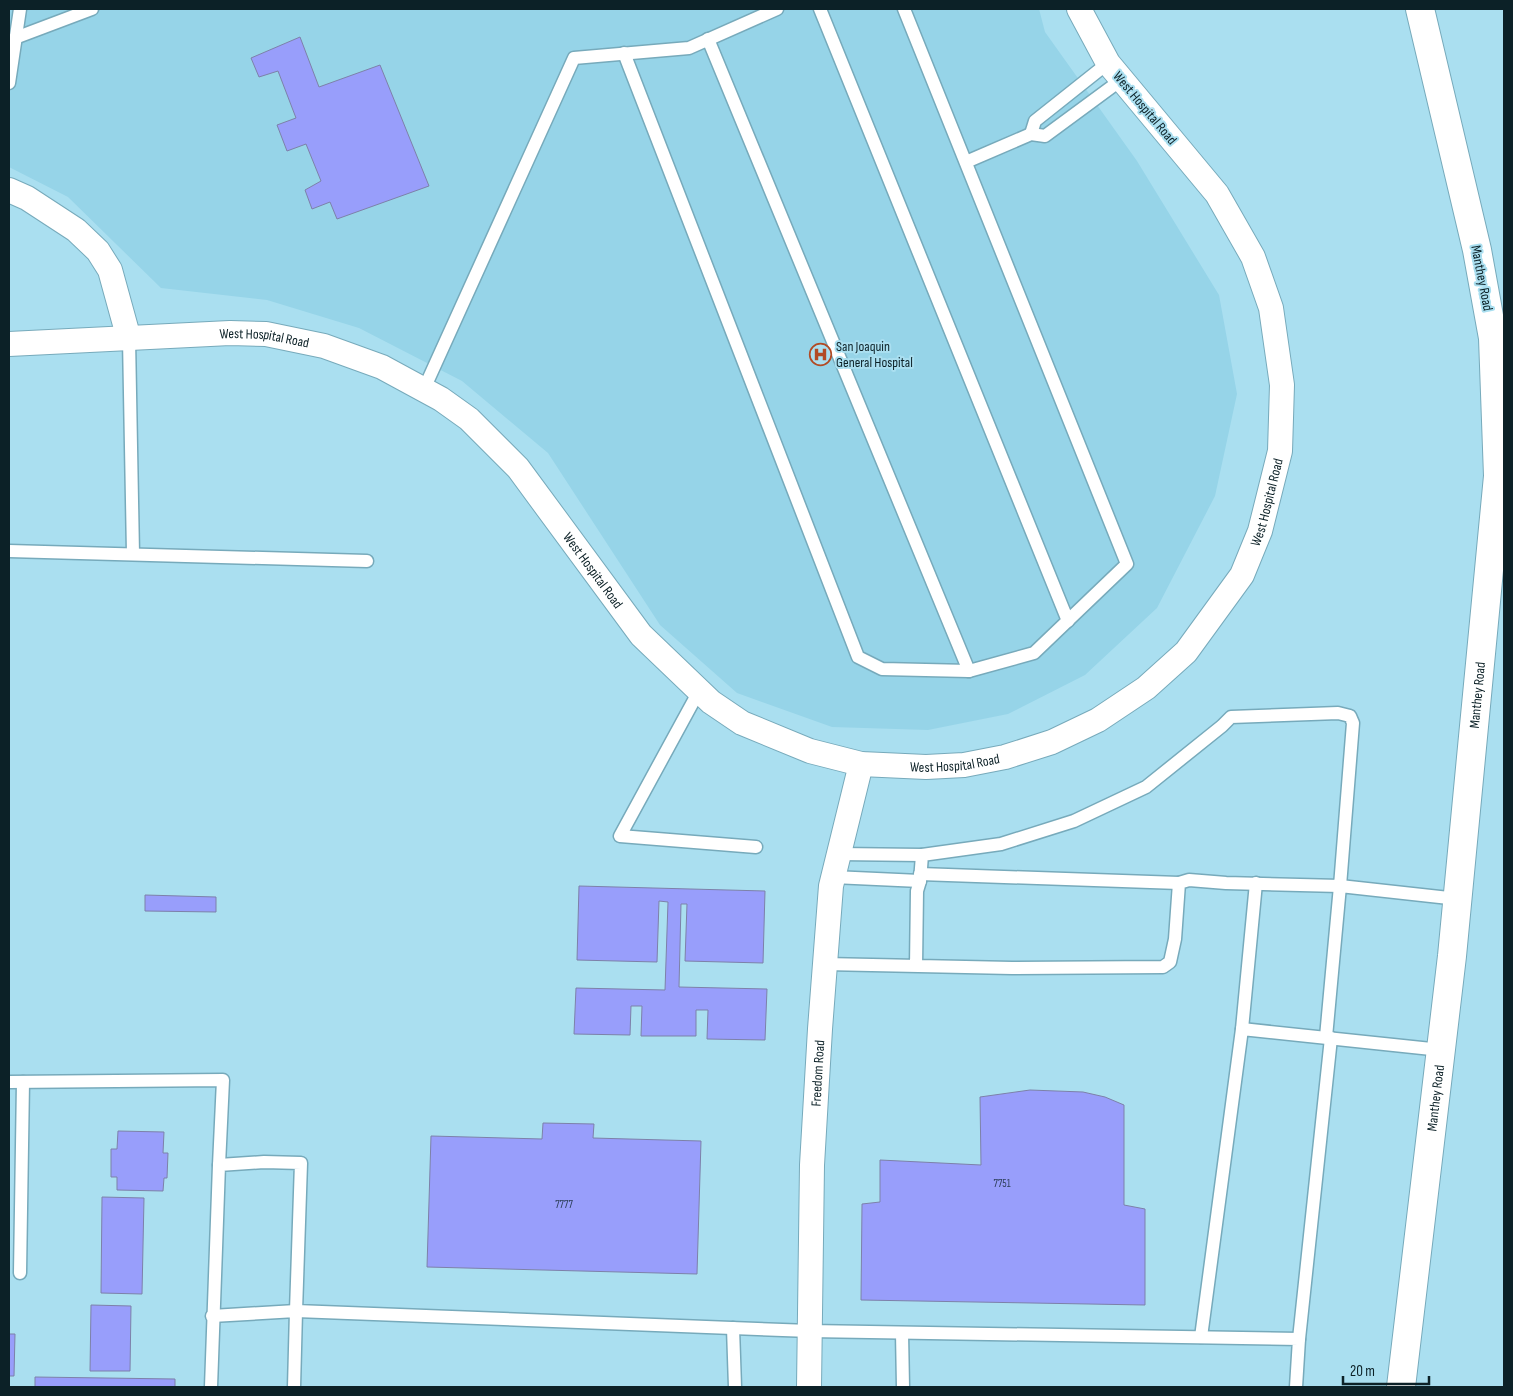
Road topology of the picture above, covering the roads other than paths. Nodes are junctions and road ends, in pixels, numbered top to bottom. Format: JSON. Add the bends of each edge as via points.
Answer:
{"nodes":[{"id":1,"x":20,"y":9,"type":"edge"},
{"id":2,"x":92,"y":9,"type":"edge"},
{"id":3,"x":777,"y":9,"type":"edge"},
{"id":4,"x":820,"y":9,"type":"edge"},
{"id":5,"x":904,"y":9,"type":"edge"},
{"id":6,"x":1079,"y":9,"type":"edge"},
{"id":7,"x":1420,"y":9,"type":"edge"},
{"id":8,"x":15,"y":38,"type":"junction"},
{"id":9,"x":708,"y":39,"type":"junction"},
{"id":10,"x":624,"y":53,"type":"junction"},
{"id":11,"x":1115,"y":72,"type":"junction"},
{"id":12,"x":9,"y":83,"type":"edge"},
{"id":13,"x":1031,"y":134,"type":"junction"},
{"id":14,"x":966,"y":162,"type":"junction"},
{"id":15,"x":9,"y":190,"type":"edge"},
{"id":16,"x":130,"y":339,"type":"junction"},
{"id":17,"x":9,"y":344,"type":"edge"},
{"id":18,"x":424,"y":390,"type":"junction"},
{"id":19,"x":9,"y":550,"type":"edge"},
{"id":20,"x":133,"y":554,"type":"junction"},
{"id":21,"x":367,"y":561,"type":"dead end"},
{"id":22,"x":1068,"y":621,"type":"junction"},
{"id":23,"x":969,"y":671,"type":"junction"},
{"id":24,"x":699,"y":691,"type":"junction"},
{"id":25,"x":861,"y":764,"type":"junction"},
{"id":26,"x":756,"y":847,"type":"dead end"},
{"id":27,"x":839,"y":854,"type":"junction"},
{"id":28,"x":922,"y":855,"type":"junction"},
{"id":29,"x":833,"y":877,"type":"junction"},
{"id":30,"x":920,"y":878,"type":"junction"},
{"id":31,"x":1179,"y":882,"type":"junction"},
{"id":32,"x":1256,"y":884,"type":"junction"},
{"id":33,"x":1340,"y":886,"type":"junction"},
{"id":34,"x":1458,"y":899,"type":"junction"},
{"id":35,"x":825,"y":964,"type":"junction"},
{"id":36,"x":916,"y":966,"type":"junction"},
{"id":37,"x":1242,"y":1029,"type":"junction"},
{"id":38,"x":1328,"y":1038,"type":"junction"},
{"id":39,"x":1441,"y":1050,"type":"junction"},
{"id":40,"x":9,"y":1082,"type":"edge"},
{"id":41,"x":23,"y":1082,"type":"junction"},
{"id":42,"x":218,"y":1165,"type":"junction"},
{"id":43,"x":20,"y":1273,"type":"dead end"},
{"id":44,"x":296,"y":1312,"type":"junction"},
{"id":45,"x":212,"y":1316,"type":"junction"},
{"id":46,"x":733,"y":1328,"type":"junction"},
{"id":47,"x":810,"y":1331,"type":"junction"},
{"id":48,"x":902,"y":1332,"type":"junction"},
{"id":49,"x":1201,"y":1337,"type":"junction"},
{"id":50,"x":1299,"y":1339,"type":"junction"},
{"id":51,"x":211,"y":1387,"type":"edge"},
{"id":52,"x":294,"y":1387,"type":"edge"},
{"id":53,"x":735,"y":1387,"type":"edge"},
{"id":54,"x":809,"y":1387,"type":"edge"},
{"id":55,"x":903,"y":1387,"type":"edge"},
{"id":56,"x":1296,"y":1387,"type":"edge"},
{"id":57,"x":1401,"y":1387,"type":"edge"}],
"edges":[{"from":1,"to":8,"type":"lane"},
{"from":2,"to":8,"type":"lane"},
{"from":3,"to":9,"type":"lane"},
{"from":4,"to":22,"type":"lane"},
{"from":5,"to":14,"type":"lane"},
{"from":6,"to":11,"type":"street","name":"West Hospital Road"},
{"from":7,"to":34,"type":"street","name":"Manthey Road","via":[[1477,250],[1494,348],[1498,476]]},
{"from":8,"to":12,"type":"lane"},
{"from":9,"to":10,"type":"lane","via":[[689,48]]},
{"from":9,"to":23,"type":"lane"},
{"from":10,"to":18,"type":"lane","via":[[574,58]]},
{"from":10,"to":23,"type":"lane","via":[[858,657],[882,669]]},
{"from":11,"to":13,"type":"lane","via":[[1035,121]]},
{"from":11,"to":13,"type":"lane","via":[[1045,136]]},
{"from":11,"to":25,"type":"street","name":"West Hospital Road","via":[[1217,194],[1253,257],[1271,308],[1282,385],[1280,451],[1260,532],[1242,574],[1186,652],[1146,688],[1098,720],[1052,742],[1005,757],[964,765]]},
{"from":13,"to":14,"type":"lane"},
{"from":14,"to":22,"type":"lane","via":[[1127,564]]},
{"from":15,"to":16,"type":"street","via":[[76,230],[98,251],[110,270]]},
{"from":16,"to":17,"type":"street","name":"West Hospital Road"},
{"from":16,"to":18,"type":"street","name":"West Hospital Road","via":[[230,332],[266,334],[324,346],[382,368]]},
{"from":16,"to":20,"type":"lane"},
{"from":18,"to":24,"type":"street","name":"West Hospital Road","via":[[469,419],[518,468],[641,635]]},
{"from":19,"to":20,"type":"lane"},
{"from":20,"to":21,"type":"lane"},
{"from":22,"to":23,"type":"lane","via":[[1034,654]]},
{"from":24,"to":25,"type":"street","name":"West Hospital Road","via":[[742,723],[810,750]]},
{"from":24,"to":26,"type":"lane","via":[[620,836]]},
{"from":25,"to":27,"type":"street","name":"Freedom Road"},
{"from":27,"to":28,"type":"lane"},
{"from":27,"to":29,"type":"street","name":"Freedom Road"},
{"from":28,"to":30,"type":"lane"},
{"from":28,"to":33,"type":"lane","via":[[1001,844],[1074,821],[1146,787],[1231,717],[1338,713],[1350,716],[1353,723]]},
{"from":29,"to":30,"type":"lane"},
{"from":29,"to":35,"type":"street","name":"Freedom Road"},
{"from":30,"to":31,"type":"lane"},
{"from":30,"to":36,"type":"lane"},
{"from":31,"to":32,"type":"lane"},
{"from":31,"to":36,"type":"lane","via":[[1175,939],[1170,962],[1164,967]]},
{"from":32,"to":33,"type":"lane"},
{"from":32,"to":37,"type":"lane"},
{"from":33,"to":34,"type":"lane"},
{"from":33,"to":38,"type":"lane"},
{"from":34,"to":39,"type":"street","name":"Manthey Road"},
{"from":35,"to":36,"type":"lane"},
{"from":35,"to":47,"type":"street","name":"Freedom Road","via":[[812,1165]]},
{"from":37,"to":38,"type":"lane"},
{"from":37,"to":49,"type":"lane"},
{"from":38,"to":39,"type":"lane"},
{"from":38,"to":50,"type":"lane"},
{"from":39,"to":57,"type":"street","name":"Manthey Road"},
{"from":40,"to":41,"type":"lane"},
{"from":41,"to":42,"type":"lane","via":[[223,1080]]},
{"from":41,"to":43,"type":"lane"},
{"from":42,"to":44,"type":"lane","via":[[301,1163]]},
{"from":42,"to":45,"type":"lane"},
{"from":44,"to":45,"type":"lane"},
{"from":44,"to":46,"type":"lane"},
{"from":44,"to":52,"type":"lane"},
{"from":45,"to":51,"type":"lane"},
{"from":46,"to":47,"type":"lane"},
{"from":46,"to":53,"type":"lane"},
{"from":47,"to":48,"type":"lane"},
{"from":47,"to":54,"type":"street","name":"Freedom Road"},
{"from":48,"to":49,"type":"lane"},
{"from":48,"to":55,"type":"lane"},
{"from":49,"to":50,"type":"lane"},
{"from":50,"to":56,"type":"lane"}]}
